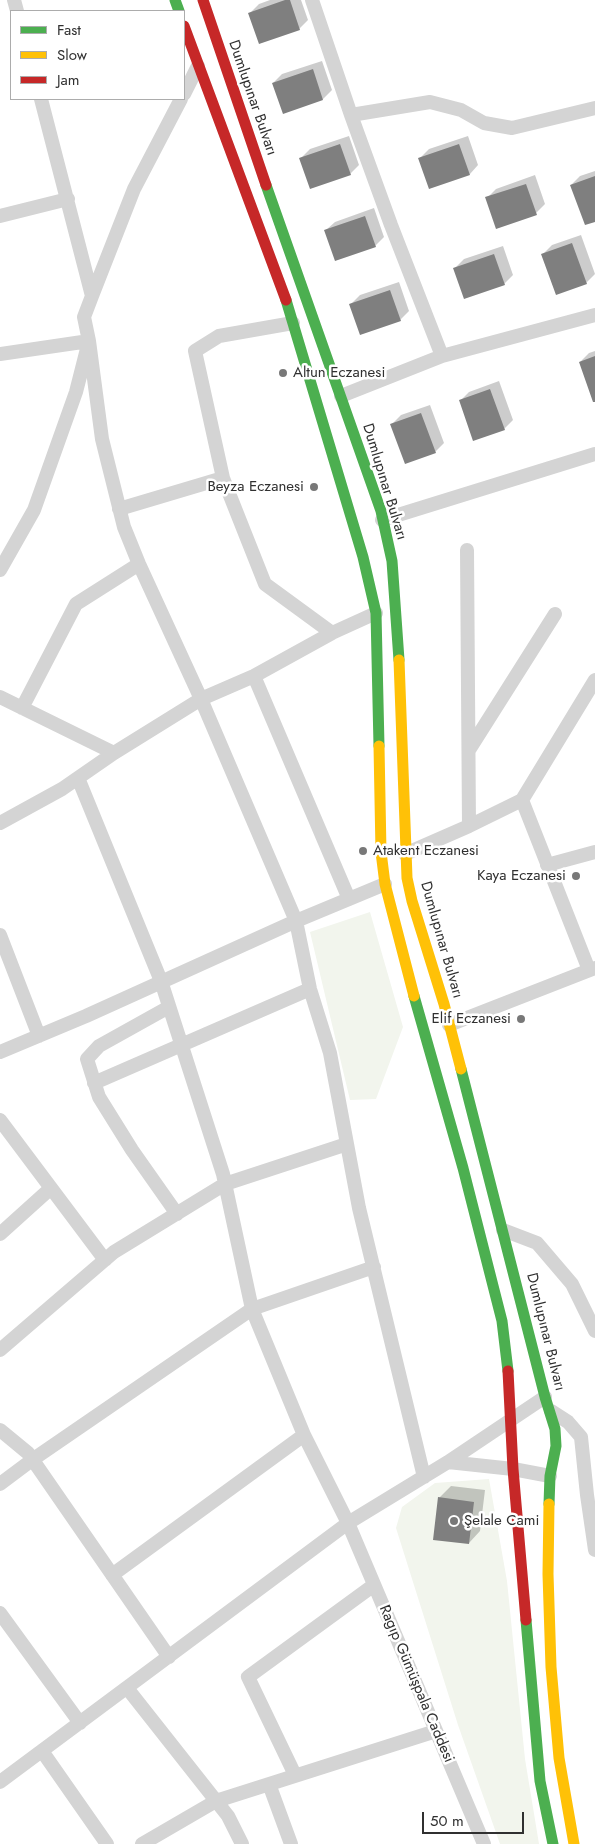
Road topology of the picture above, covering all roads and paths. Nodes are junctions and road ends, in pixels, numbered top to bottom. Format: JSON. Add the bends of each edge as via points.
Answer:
{"nodes":[{"id":1,"x":203,"y":0,"type":"edge"},
{"id":2,"x":312,"y":0,"type":"edge"},
{"id":3,"x":185,"y":29,"type":"edge"},
{"id":4,"x":198,"y":66,"type":"junction"},
{"id":5,"x":185,"y":92,"type":"edge"},
{"id":6,"x":41,"y":100,"type":"edge"},
{"id":7,"x":180,"y":100,"type":"edge"},
{"id":8,"x":595,"y":108,"type":"edge"},
{"id":9,"x":351,"y":116,"type":"junction"},
{"id":10,"x":68,"y":199,"type":"junction"},
{"id":11,"x":0,"y":216,"type":"edge"},
{"id":12,"x":92,"y":296,"type":"junction"},
{"id":13,"x":595,"y":315,"type":"edge"},
{"id":14,"x":293,"y":323,"type":"junction"},
{"id":15,"x":89,"y":341,"type":"junction"},
{"id":16,"x":0,"y":354,"type":"edge"},
{"id":17,"x":442,"y":356,"type":"junction"},
{"id":18,"x":341,"y":396,"type":"junction"},
{"id":19,"x":595,"y":454,"type":"edge"},
{"id":20,"x":223,"y":478,"type":"junction"},
{"id":21,"x":119,"y":509,"type":"junction"},
{"id":22,"x":382,"y":520,"type":"junction"},
{"id":23,"x":467,"y":550,"type":"dead end"},
{"id":24,"x":139,"y":564,"type":"junction"},
{"id":25,"x":0,"y":570,"type":"edge"},
{"id":26,"x":376,"y":612,"type":"junction"},
{"id":27,"x":555,"y":614,"type":"dead end"},
{"id":28,"x":332,"y":633,"type":"junction"},
{"id":29,"x":254,"y":676,"type":"junction"},
{"id":30,"x":593,"y":689,"type":"edge"},
{"id":31,"x":0,"y":697,"type":"edge"},
{"id":32,"x":201,"y":699,"type":"junction"},
{"id":33,"x":22,"y":708,"type":"junction"},
{"id":34,"x":469,"y":751,"type":"junction"},
{"id":35,"x":114,"y":754,"type":"junction"},
{"id":36,"x":78,"y":778,"type":"junction"},
{"id":37,"x":522,"y":800,"type":"junction"},
{"id":38,"x":0,"y":823,"type":"edge"},
{"id":39,"x":469,"y":826,"type":"junction"},
{"id":40,"x":595,"y":852,"type":"edge"},
{"id":41,"x":405,"y":854,"type":"junction"},
{"id":42,"x":547,"y":865,"type":"junction"},
{"id":43,"x":385,"y":884,"type":"junction"},
{"id":44,"x":350,"y":898,"type":"junction"},
{"id":45,"x":296,"y":921,"type":"junction"},
{"id":46,"x":0,"y":935,"type":"edge"},
{"id":47,"x":592,"y":969,"type":"edge"},
{"id":48,"x":161,"y":981,"type":"junction"},
{"id":49,"x":310,"y":989,"type":"junction"},
{"id":50,"x":169,"y":1008,"type":"junction"},
{"id":51,"x":450,"y":1025,"type":"junction"},
{"id":52,"x":39,"y":1036,"type":"junction"},
{"id":53,"x":182,"y":1044,"type":"junction"},
{"id":54,"x":0,"y":1052,"type":"edge"},
{"id":55,"x":94,"y":1083,"type":"junction"},
{"id":56,"x":0,"y":1120,"type":"edge"},
{"id":57,"x":347,"y":1144,"type":"junction"},
{"id":58,"x":225,"y":1184,"type":"junction"},
{"id":59,"x":51,"y":1188,"type":"junction"},
{"id":60,"x":177,"y":1214,"type":"junction"},
{"id":61,"x":503,"y":1230,"type":"junction"},
{"id":62,"x":0,"y":1234,"type":"edge"},
{"id":63,"x":105,"y":1260,"type":"junction"},
{"id":64,"x":374,"y":1267,"type":"junction"},
{"id":65,"x":252,"y":1309,"type":"junction"},
{"id":66,"x":595,"y":1331,"type":"edge"},
{"id":67,"x":0,"y":1350,"type":"edge"},
{"id":68,"x":545,"y":1397,"type":"junction"},
{"id":69,"x":551,"y":1412,"type":"junction"},
{"id":70,"x":511,"y":1420,"type":"junction"},
{"id":71,"x":0,"y":1430,"type":"edge"},
{"id":72,"x":304,"y":1435,"type":"junction"},
{"id":73,"x":32,"y":1460,"type":"junction"},
{"id":74,"x":448,"y":1462,"type":"junction"},
{"id":75,"x":514,"y":1469,"type":"junction"},
{"id":76,"x":424,"y":1476,"type":"junction"},
{"id":77,"x":550,"y":1476,"type":"junction"},
{"id":78,"x":0,"y":1484,"type":"edge"},
{"id":79,"x":348,"y":1523,"type":"junction"},
{"id":80,"x":595,"y":1550,"type":"edge"},
{"id":81,"x":112,"y":1575,"type":"junction"},
{"id":82,"x":374,"y":1585,"type":"junction"},
{"id":83,"x":0,"y":1613,"type":"edge"},
{"id":84,"x":169,"y":1657,"type":"junction"},
{"id":85,"x":126,"y":1688,"type":"junction"},
{"id":86,"x":80,"y":1722,"type":"junction"},
{"id":87,"x":436,"y":1731,"type":"junction"},
{"id":88,"x":42,"y":1751,"type":"junction"},
{"id":89,"x":294,"y":1776,"type":"junction"},
{"id":90,"x":0,"y":1782,"type":"edge"},
{"id":91,"x":269,"y":1784,"type":"junction"},
{"id":92,"x":216,"y":1800,"type":"junction"},
{"id":93,"x":484,"y":1843,"type":"edge"},
{"id":94,"x":107,"y":1844,"type":"edge"},
{"id":95,"x":142,"y":1844,"type":"edge"},
{"id":96,"x":242,"y":1844,"type":"edge"},
{"id":97,"x":291,"y":1844,"type":"edge"},
{"id":98,"x":552,"y":1844,"type":"edge"},
{"id":99,"x":574,"y":1844,"type":"edge"}],
"edges":[{"from":1,"to":18,"type":"main road","name":"Dumlupınar Bulvarı"},
{"from":2,"to":9,"type":"street"},
{"from":3,"to":4,"type":"main road"},
{"from":4,"to":5,"type":"street"},
{"from":4,"to":14,"type":"main road"},
{"from":6,"to":10,"type":"street"},
{"from":7,"to":12,"type":"street","via":[[134,189]]},
{"from":8,"to":9,"type":"street","via":[[512,128],[484,123],[461,110],[430,102]]},
{"from":9,"to":17,"type":"street"},
{"from":10,"to":11,"type":"street"},
{"from":10,"to":12,"type":"street"},
{"from":12,"to":15,"type":"street","via":[[84,317]]},
{"from":13,"to":17,"type":"street"},
{"from":14,"to":20,"type":"street","via":[[219,336],[195,351]]},
{"from":14,"to":26,"type":"main road","via":[[363,557]]},
{"from":15,"to":16,"type":"street"},
{"from":15,"to":21,"type":"street","via":[[102,439]]},
{"from":15,"to":25,"type":"street","via":[[76,392],[34,510]]},
{"from":17,"to":18,"type":"street"},
{"from":18,"to":22,"type":"main road","name":"Dumlupınar Bulvarı","via":[[370,474]]},
{"from":19,"to":22,"type":"street"},
{"from":20,"to":21,"type":"street"},
{"from":20,"to":28,"type":"street","via":[[265,584]]},
{"from":21,"to":24,"type":"street"},
{"from":22,"to":41,"type":"main road","name":"Dumlupınar Bulvarı","via":[[392,561],[396,600]]},
{"from":23,"to":34,"type":"street"},
{"from":24,"to":32,"type":"street"},
{"from":24,"to":33,"type":"street","via":[[76,604]]},
{"from":26,"to":28,"type":"street"},
{"from":26,"to":43,"type":"main road","via":[[381,852]]},
{"from":27,"to":34,"type":"street"},
{"from":28,"to":29,"type":"street"},
{"from":29,"to":32,"type":"street"},
{"from":29,"to":44,"type":"street"},
{"from":30,"to":37,"type":"street"},
{"from":31,"to":33,"type":"street"},
{"from":32,"to":35,"type":"street"},
{"from":32,"to":45,"type":"street"},
{"from":33,"to":35,"type":"street"},
{"from":34,"to":39,"type":"street"},
{"from":35,"to":36,"type":"street"},
{"from":36,"to":38,"type":"street"},
{"from":36,"to":48,"type":"street","name":"Ragıp Gümüşpala Caddesi"},
{"from":37,"to":39,"type":"street"},
{"from":37,"to":42,"type":"street"},
{"from":39,"to":41,"type":"street"},
{"from":40,"to":42,"type":"street"},
{"from":41,"to":51,"type":"main road","name":"Dumlupınar Bulvarı","via":[[412,901]]},
{"from":42,"to":47,"type":"street"},
{"from":43,"to":44,"type":"street"},
{"from":43,"to":70,"type":"main road","via":[[502,1321]]},
{"from":44,"to":45,"type":"street"},
{"from":45,"to":48,"type":"street"},
{"from":45,"to":49,"type":"street"},
{"from":46,"to":52,"type":"street"},
{"from":47,"to":51,"type":"street"},
{"from":48,"to":50,"type":"street","name":"Ragıp Gümüşpala Caddesi"},
{"from":48,"to":52,"type":"street"},
{"from":49,"to":53,"type":"street"},
{"from":49,"to":57,"type":"street","via":[[330,1053]]},
{"from":50,"to":53,"type":"street","name":"Ragıp Gümüşpala Caddesi"},
{"from":50,"to":55,"type":"street","via":[[99,1046],[87,1058]]},
{"from":51,"to":61,"type":"main road","name":"Dumlupınar Bulvarı"},
{"from":52,"to":54,"type":"street"},
{"from":53,"to":55,"type":"street"},
{"from":53,"to":58,"type":"street","name":"Ragıp Gümüşpala Caddesi"},
{"from":55,"to":60,"type":"street","via":[[98,1097]]},
{"from":56,"to":59,"type":"street"},
{"from":57,"to":58,"type":"street"},
{"from":57,"to":64,"type":"street"},
{"from":58,"to":60,"type":"street"},
{"from":58,"to":65,"type":"street","name":"Ragıp Gümüşpala Caddesi"},
{"from":59,"to":62,"type":"street"},
{"from":59,"to":63,"type":"street"},
{"from":60,"to":63,"type":"street"},
{"from":61,"to":66,"type":"street","via":[[537,1243],[572,1284]]},
{"from":61,"to":68,"type":"main road","name":"Dumlupınar Bulvarı"},
{"from":63,"to":67,"type":"street"},
{"from":64,"to":65,"type":"street"},
{"from":64,"to":76,"type":"street"},
{"from":65,"to":72,"type":"street","name":"Ragıp Gümüşpala Caddesi"},
{"from":65,"to":73,"type":"street"},
{"from":68,"to":69,"type":"main road","name":"Dumlupınar Bulvarı"},
{"from":68,"to":70,"type":"street"},
{"from":69,"to":77,"type":"main road","name":"Dumlupınar Bulvarı","via":[[556,1446]]},
{"from":69,"to":80,"type":"street","via":[[568,1422],[581,1437]]},
{"from":70,"to":74,"type":"street"},
{"from":70,"to":75,"type":"main road"},
{"from":71,"to":73,"type":"street"},
{"from":72,"to":79,"type":"street","name":"Ragıp Gümüşpala Caddesi"},
{"from":72,"to":81,"type":"street"},
{"from":73,"to":78,"type":"street"},
{"from":73,"to":81,"type":"street"},
{"from":74,"to":75,"type":"street"},
{"from":74,"to":76,"type":"street"},
{"from":75,"to":77,"type":"street"},
{"from":75,"to":98,"type":"main road","via":[[540,1781]]},
{"from":76,"to":79,"type":"street"},
{"from":77,"to":99,"type":"main road","name":"Dumlupınar Bulvarı","via":[[548,1574],[551,1667],[559,1758]]},
{"from":79,"to":82,"type":"street","name":"Ragıp Gümüşpala Caddesi"},
{"from":79,"to":84,"type":"street"},
{"from":81,"to":84,"type":"street"},
{"from":82,"to":87,"type":"street","name":"Ragıp Gümüşpala Caddesi"},
{"from":82,"to":89,"type":"street","via":[[248,1677]]},
{"from":83,"to":86,"type":"street"},
{"from":84,"to":85,"type":"street"},
{"from":85,"to":86,"type":"street"},
{"from":85,"to":92,"type":"street"},
{"from":86,"to":88,"type":"street"},
{"from":87,"to":89,"type":"street"},
{"from":87,"to":93,"type":"street","name":"Ragıp Gümüşpala Caddesi"},
{"from":88,"to":90,"type":"street"},
{"from":88,"to":94,"type":"street"},
{"from":89,"to":91,"type":"street"},
{"from":91,"to":92,"type":"street"},
{"from":91,"to":97,"type":"street"},
{"from":92,"to":95,"type":"street"},
{"from":92,"to":96,"type":"street"}]}
